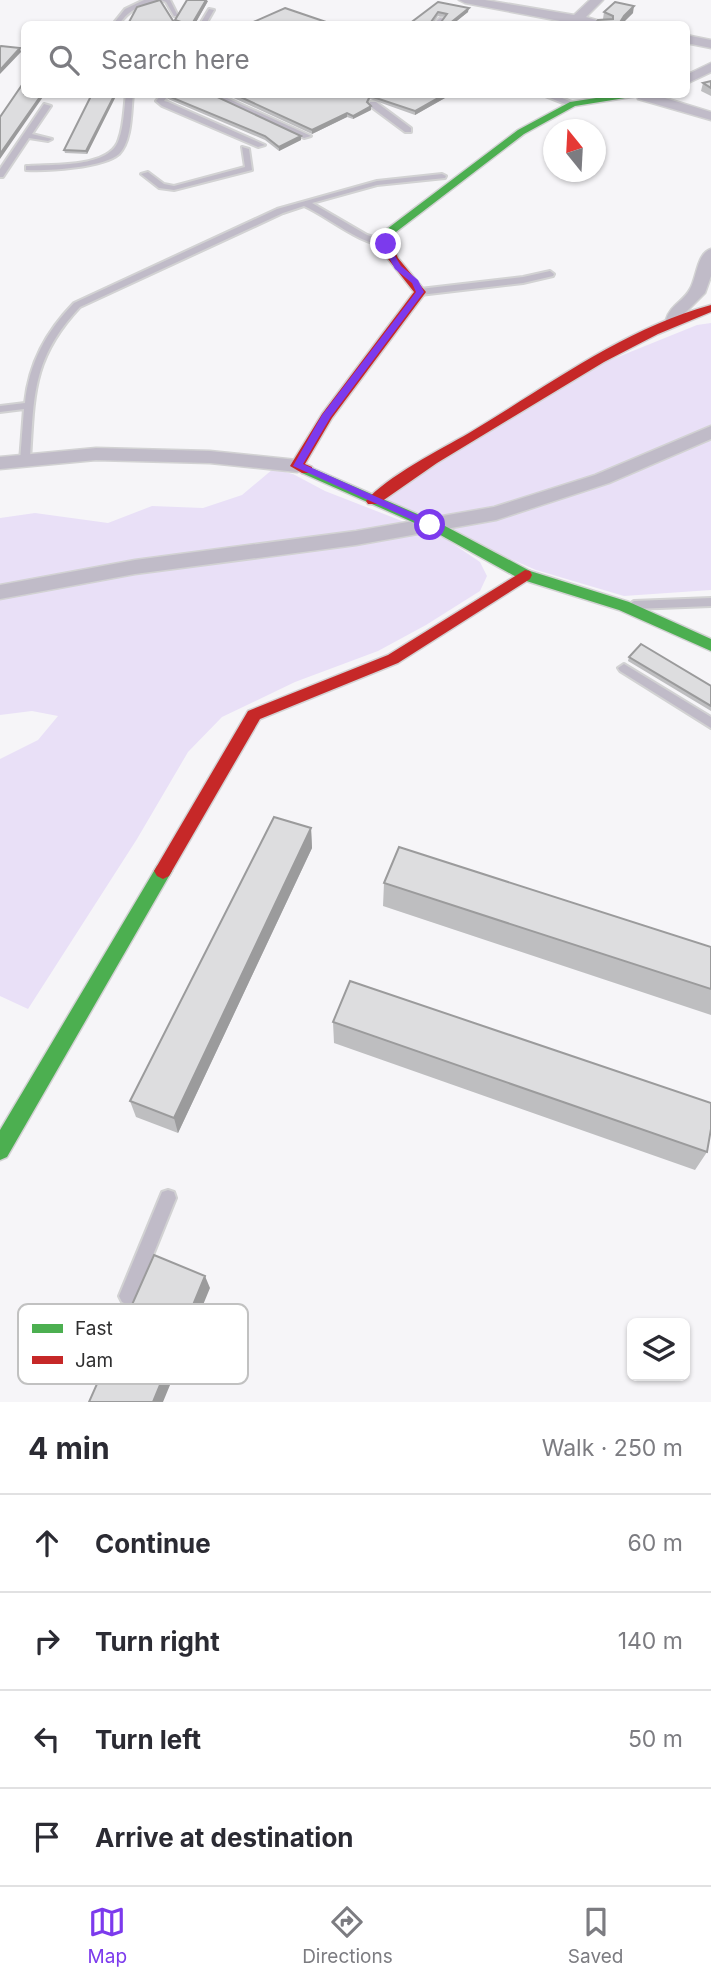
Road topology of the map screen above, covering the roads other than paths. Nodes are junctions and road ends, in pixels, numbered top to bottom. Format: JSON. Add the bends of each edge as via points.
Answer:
{"nodes":[{"id":1,"x":155,"y":0,"type":"edge"},
{"id":2,"x":164,"y":0,"type":"edge"},
{"id":3,"x":466,"y":0,"type":"edge"},
{"id":4,"x":597,"y":0,"type":"edge"},
{"id":5,"x":211,"y":10,"type":"dead end"},
{"id":6,"x":176,"y":15,"type":"edge"},
{"id":7,"x":576,"y":20,"type":"junction"},
{"id":8,"x":118,"y":21,"type":"edge"},
{"id":9,"x":205,"y":21,"type":"edge"},
{"id":10,"x":583,"y":21,"type":"edge"},
{"id":11,"x":690,"y":40,"type":"edge"},
{"id":12,"x":711,"y":44,"type":"edge"},
{"id":13,"x":710,"y":69,"type":"edge"},
{"id":14,"x":690,"y":79,"type":"edge"},
{"id":15,"x":129,"y":98,"type":"edge"},
{"id":16,"x":163,"y":98,"type":"edge"},
{"id":17,"x":220,"y":98,"type":"edge"},
{"id":18,"x":555,"y":98,"type":"edge"},
{"id":19,"x":620,"y":98,"type":"edge"},
{"id":20,"x":654,"y":98,"type":"edge"},
{"id":21,"x":373,"y":104,"type":"edge"},
{"id":22,"x":573,"y":104,"type":"junction"},
{"id":23,"x":47,"y":106,"type":"dead end"},
{"id":24,"x":711,"y":116,"type":"edge"},
{"id":25,"x":408,"y":130,"type":"dead end"},
{"id":26,"x":29,"y":136,"type":"junction"},
{"id":27,"x":307,"y":136,"type":"edge"},
{"id":28,"x":48,"y":139,"type":"dead end"},
{"id":29,"x":261,"y":145,"type":"dead end"},
{"id":30,"x":245,"y":149,"type":"dead end"},
{"id":31,"x":29,"y":168,"type":"dead end"},
{"id":32,"x":145,"y":174,"type":"dead end"},
{"id":33,"x":0,"y":175,"type":"edge"},
{"id":34,"x":442,"y":176,"type":"dead end"},
{"id":35,"x":305,"y":203,"type":"junction"},
{"id":36,"x":386,"y":244,"type":"junction"},
{"id":37,"x":711,"y":254,"type":"edge"},
{"id":38,"x":550,"y":274,"type":"dead end"},
{"id":39,"x":420,"y":292,"type":"junction"},
{"id":40,"x":711,"y":308,"type":"edge"},
{"id":41,"x":674,"y":320,"type":"junction"},
{"id":42,"x":27,"y":405,"type":"junction"},
{"id":43,"x":0,"y":409,"type":"edge"},
{"id":44,"x":711,"y":432,"type":"edge"},
{"id":45,"x":25,"y":461,"type":"junction"},
{"id":46,"x":0,"y":463,"type":"edge"},
{"id":47,"x":298,"y":466,"type":"junction"},
{"id":48,"x":373,"y":501,"type":"junction"},
{"id":49,"x":430,"y":525,"type":"junction"},
{"id":50,"x":525,"y":575,"type":"junction"},
{"id":51,"x":0,"y":592,"type":"edge"},
{"id":52,"x":711,"y":602,"type":"edge"},
{"id":53,"x":624,"y":606,"type":"junction"},
{"id":54,"x":711,"y":645,"type":"edge"},
{"id":55,"x":624,"y":668,"type":"dead end"},
{"id":56,"x":711,"y":723,"type":"edge"},
{"id":57,"x":0,"y":1150,"type":"edge"},
{"id":58,"x":168,"y":1198,"type":"dead end"},
{"id":59,"x":128,"y":1296,"type":"dead end"}],
"edges":[{"from":1,"to":8,"type":"lane","via":[[138,3]]},
{"from":2,"to":6,"type":"lane"},
{"from":3,"to":7,"type":"street"},
{"from":4,"to":7,"type":"street"},
{"from":5,"to":9,"type":"lane"},
{"from":7,"to":10,"type":"street"},
{"from":11,"to":12,"type":"street"},
{"from":13,"to":14,"type":"street"},
{"from":15,"to":31,"type":"lane","via":[[123,140],[116,152],[95,163]]},
{"from":16,"to":29,"type":"lane","via":[[160,101],[165,104]]},
{"from":17,"to":27,"type":"lane"},
{"from":18,"to":22,"type":"lane"},
{"from":19,"to":22,"type":"street"},
{"from":20,"to":24,"type":"street"},
{"from":21,"to":25,"type":"lane"},
{"from":22,"to":36,"type":"street","via":[[521,132],[387,234]]},
{"from":23,"to":26,"type":"lane"},
{"from":26,"to":28,"type":"lane"},
{"from":26,"to":33,"type":"lane"},
{"from":30,"to":32,"type":"lane","via":[[249,168],[186,185],[167,188]]},
{"from":34,"to":35,"type":"lane","via":[[377,183]]},
{"from":35,"to":36,"type":"lane","via":[[370,240]]},
{"from":35,"to":42,"type":"lane","via":[[77,305],[48,337]]},
{"from":36,"to":39,"type":"street","via":[[398,267]]},
{"from":37,"to":41,"type":"street","via":[[696,293],[676,312]]},
{"from":38,"to":39,"type":"lane"},
{"from":39,"to":47,"type":"street","via":[[326,417]]},
{"from":40,"to":41,"type":"street"},
{"from":41,"to":48,"type":"street","via":[[562,381]]},
{"from":42,"to":43,"type":"lane"},
{"from":42,"to":45,"type":"lane"},
{"from":44,"to":49,"type":"street","via":[[553,496]]},
{"from":45,"to":46,"type":"street"},
{"from":45,"to":47,"type":"street","via":[[96,454],[210,457]]},
{"from":47,"to":48,"type":"street"},
{"from":48,"to":49,"type":"street"},
{"from":49,"to":50,"type":"street"},
{"from":49,"to":51,"type":"street","via":[[135,567]]},
{"from":50,"to":53,"type":"street"},
{"from":50,"to":57,"type":"street","via":[[393,659],[254,715]]},
{"from":52,"to":53,"type":"lane"},
{"from":53,"to":54,"type":"street"},
{"from":55,"to":56,"type":"lane"},
{"from":58,"to":59,"type":"lane"}]}
